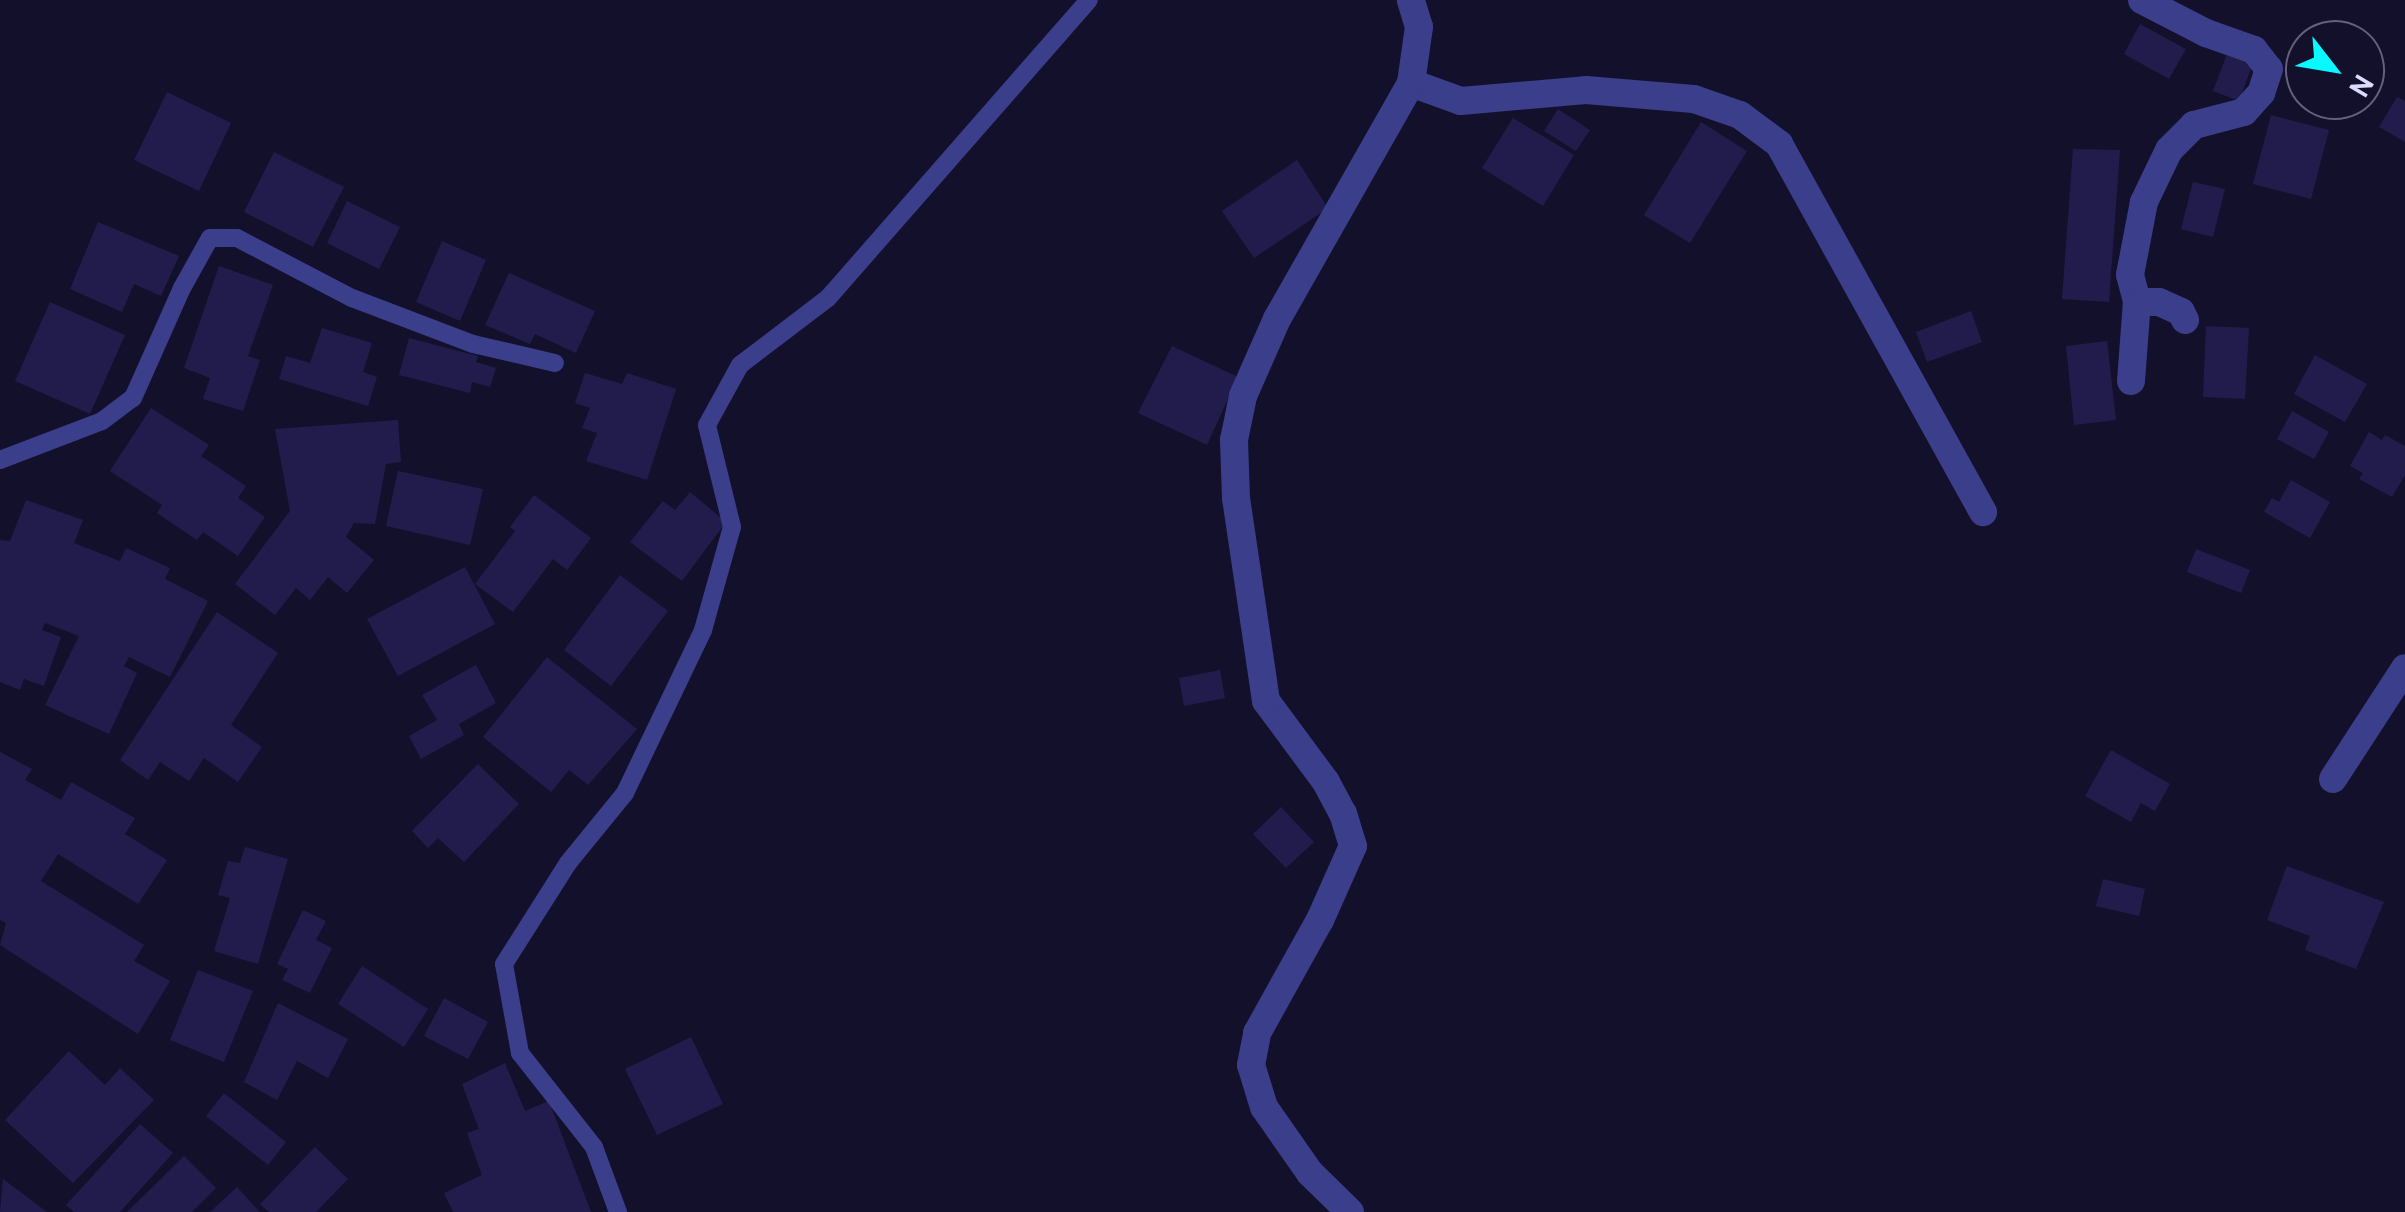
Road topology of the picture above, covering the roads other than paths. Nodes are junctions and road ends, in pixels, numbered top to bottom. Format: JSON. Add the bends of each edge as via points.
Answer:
{"nodes":[{"id":1,"x":1088,"y":0,"type":"edge"},
{"id":2,"x":1410,"y":0,"type":"edge"},
{"id":3,"x":2142,"y":0,"type":"edge"},
{"id":4,"x":1412,"y":83,"type":"junction"},
{"id":5,"x":2136,"y":302,"type":"junction"},
{"id":6,"x":2184,"y":320,"type":"dead end"},
{"id":7,"x":555,"y":364,"type":"dead end"},
{"id":8,"x":2131,"y":381,"type":"dead end"},
{"id":9,"x":0,"y":460,"type":"edge"},
{"id":10,"x":1984,"y":512,"type":"dead end"},
{"id":11,"x":2405,"y":668,"type":"edge"},
{"id":12,"x":2333,"y":779,"type":"dead end"},
{"id":13,"x":618,"y":1212,"type":"edge"},
{"id":14,"x":1350,"y":1212,"type":"edge"}],
"edges":[{"from":1,"to":13,"type":"lane","via":[[828,298],[740,365],[707,425],[732,527],[704,630],[625,794],[568,863],[504,964],[520,1053],[594,1147]]},
{"from":2,"to":4,"type":"street","via":[[1419,27]]},
{"from":3,"to":5,"type":"street","via":[[2254,50],[2270,69],[2244,112],[2194,125],[2169,150],[2144,202],[2130,275]]},
{"from":4,"to":10,"type":"street","via":[[1461,101],[1586,90],[1694,99],[1740,115],[1779,144]]},
{"from":4,"to":14,"type":"street","via":[[1278,320],[1242,396],[1234,440],[1236,498],[1266,700],[1326,782],[1353,846],[1257,1032],[1252,1065],[1264,1107],[1310,1172]]},
{"from":5,"to":6,"type":"street","via":[[2159,302]]},
{"from":5,"to":8,"type":"street"},
{"from":7,"to":9,"type":"lane","via":[[473,344],[352,298],[237,238],[210,238],[134,398],[102,421]]},
{"from":11,"to":12,"type":"street"}]}
